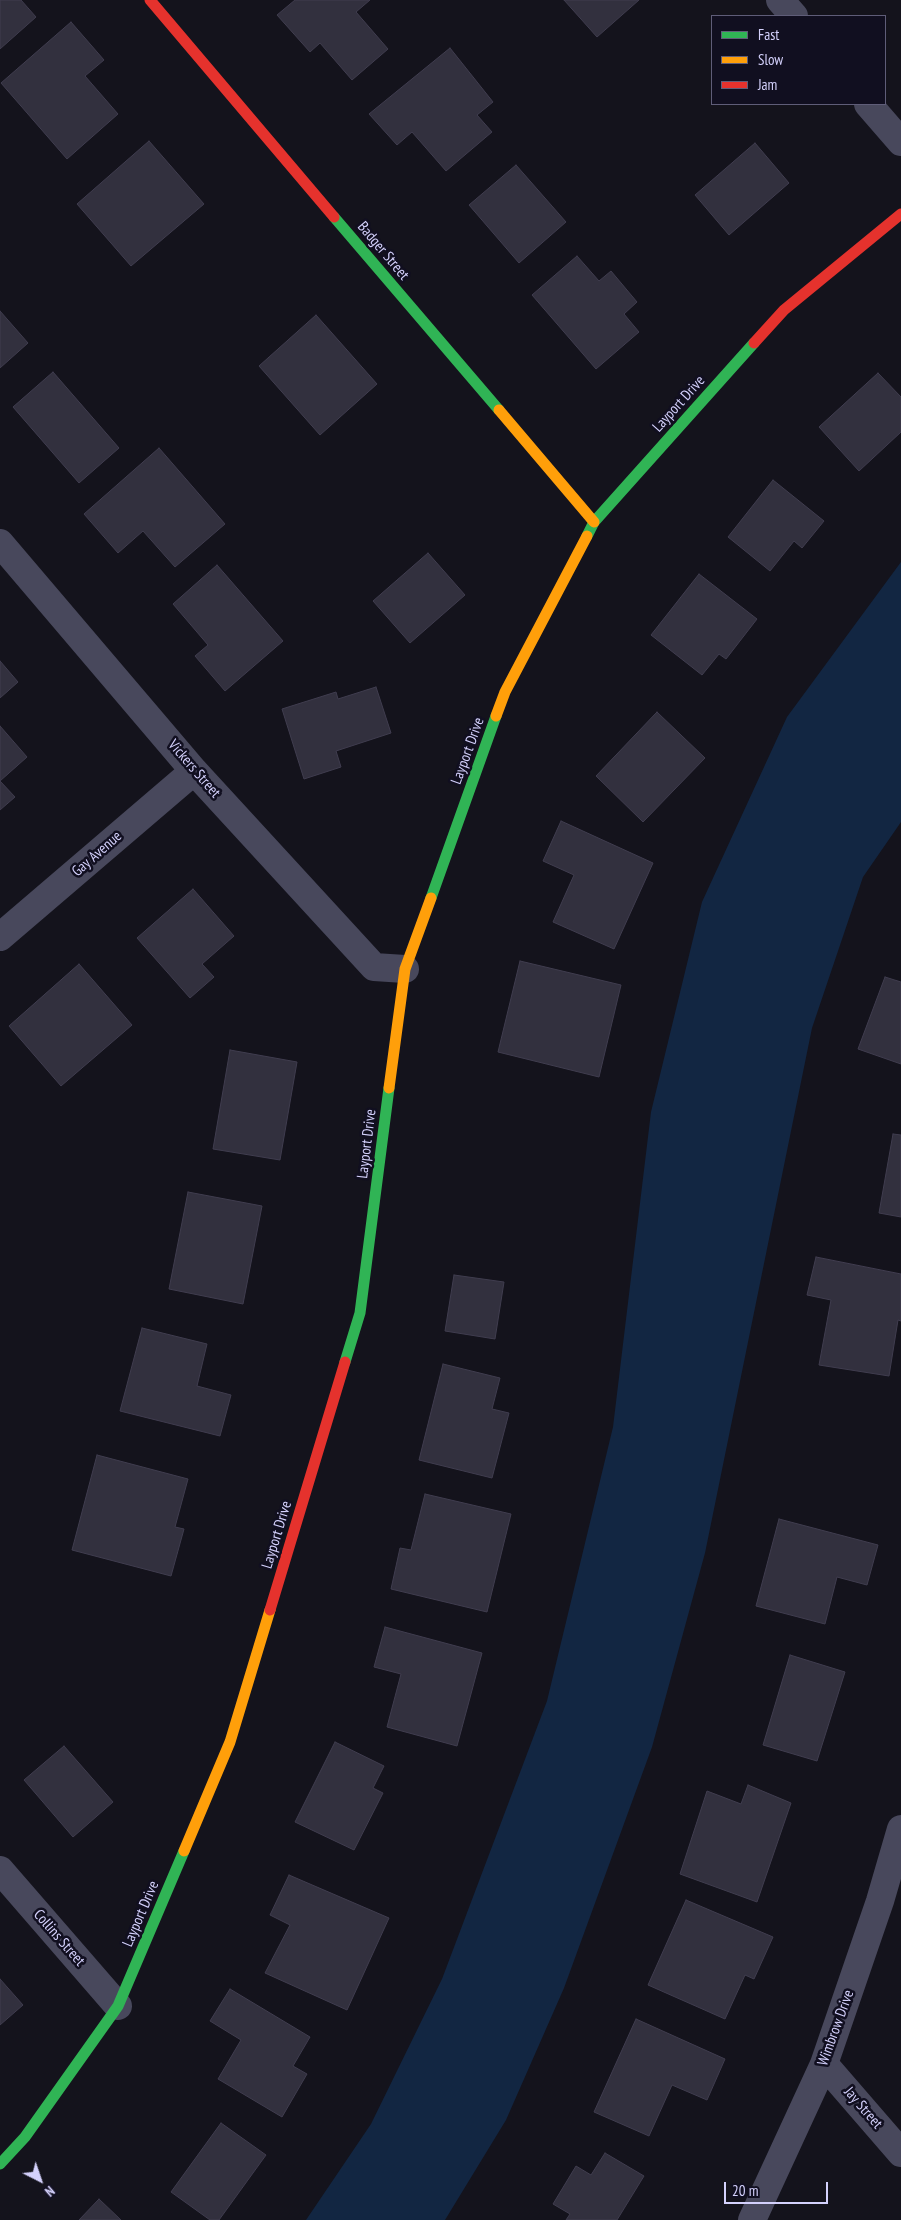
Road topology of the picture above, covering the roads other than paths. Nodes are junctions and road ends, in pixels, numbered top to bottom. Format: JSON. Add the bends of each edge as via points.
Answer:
{"nodes":[{"id":1,"x":150,"y":0,"type":"edge"},
{"id":2,"x":780,"y":0,"type":"edge"},
{"id":3,"x":793,"y":15,"type":"edge"},
{"id":4,"x":869,"y":105,"type":"edge"},
{"id":5,"x":901,"y":142,"type":"edge"},
{"id":6,"x":901,"y":214,"type":"edge"},
{"id":7,"x":594,"y":522,"type":"junction"},
{"id":8,"x":0,"y":543,"type":"edge"},
{"id":9,"x":194,"y":771,"type":"junction"},
{"id":10,"x":0,"y":937,"type":"edge"},
{"id":11,"x":405,"y":969,"type":"junction"},
{"id":12,"x":901,"y":1828,"type":"edge"},
{"id":13,"x":0,"y":1870,"type":"edge"},
{"id":14,"x":118,"y":2006,"type":"junction"},
{"id":15,"x":824,"y":2064,"type":"junction"},
{"id":16,"x":901,"y":2153,"type":"edge"},
{"id":17,"x":0,"y":2164,"type":"edge"},
{"id":18,"x":752,"y":2220,"type":"edge"}],
"edges":[{"from":1,"to":7,"type":"street","name":"Badger Street"},
{"from":2,"to":3,"type":"street"},
{"from":4,"to":5,"type":"street"},
{"from":6,"to":7,"type":"street","name":"Layport Drive","via":[[784,310]]},
{"from":7,"to":11,"type":"street","name":"Layport Drive","via":[[505,692]]},
{"from":8,"to":9,"type":"street","name":"Vickers Street"},
{"from":9,"to":10,"type":"street","name":"Gay Avenue"},
{"from":9,"to":11,"type":"street","name":"Vickers Street","via":[[374,967]]},
{"from":11,"to":14,"type":"street","name":"Layport Drive","via":[[360,1313],[230,1742]]},
{"from":12,"to":15,"type":"street","name":"Wimbrow Drive","via":[[880,1901]]},
{"from":13,"to":14,"type":"street","name":"Collins Street"},
{"from":14,"to":17,"type":"street","name":"Layport Drive","via":[[25,2137]]},
{"from":15,"to":16,"type":"street","name":"Jay Street"},
{"from":15,"to":18,"type":"street","name":"Wimbrow Drive"}]}
